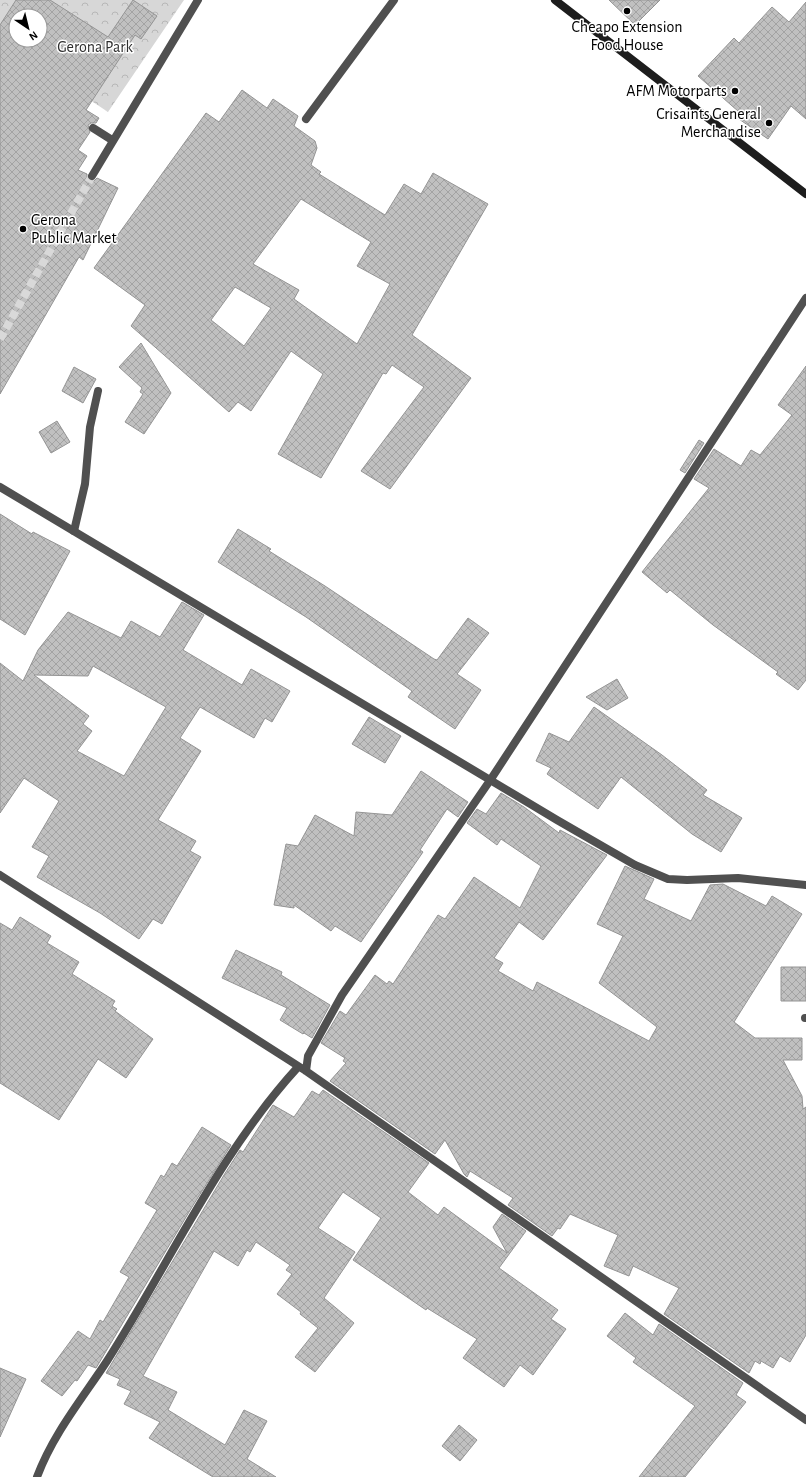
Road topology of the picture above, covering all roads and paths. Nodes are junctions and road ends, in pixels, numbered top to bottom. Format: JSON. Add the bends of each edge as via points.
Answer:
{"nodes":[{"id":1,"x":198,"y":0,"type":"edge"},
{"id":2,"x":394,"y":0,"type":"edge"},
{"id":3,"x":555,"y":0,"type":"edge"},
{"id":4,"x":306,"y":119,"type":"dead end"},
{"id":5,"x":93,"y":128,"type":"dead end"},
{"id":6,"x":112,"y":140,"type":"junction"},
{"id":7,"x":92,"y":176,"type":"tunnel mouth"},
{"id":8,"x":806,"y":194,"type":"edge"},
{"id":9,"x":806,"y":298,"type":"edge"},
{"id":10,"x":98,"y":391,"type":"dead end"},
{"id":11,"x":0,"y":487,"type":"edge"},
{"id":12,"x":74,"y":531,"type":"junction"},
{"id":13,"x":491,"y":779,"type":"junction"},
{"id":14,"x":0,"y":875,"type":"edge"},
{"id":15,"x":806,"y":884,"type":"edge"},
{"id":16,"x":298,"y":1067,"type":"junction"},
{"id":17,"x":306,"y":1071,"type":"junction"},
{"id":18,"x":806,"y":1420,"type":"edge"},
{"id":19,"x":37,"y":1477,"type":"edge"}],
"edges":[{"from":1,"to":6,"type":"street"},
{"from":2,"to":4,"type":"street"},
{"from":3,"to":8,"type":"main road"},
{"from":5,"to":6,"type":"street"},
{"from":6,"to":7,"type":"street"},
{"from":9,"to":13,"type":"street"},
{"from":10,"to":12,"type":"street","via":[[90,427],[85,484]]},
{"from":11,"to":12,"type":"street"},
{"from":12,"to":13,"type":"street"},
{"from":13,"to":15,"type":"street","via":[[635,865],[668,879],[738,878]]},
{"from":13,"to":17,"type":"street","via":[[342,995],[308,1056]]},
{"from":14,"to":16,"type":"street","via":[[257,1038]]},
{"from":16,"to":17,"type":"street"},
{"from":16,"to":19,"type":"street","via":[[270,1097],[244,1136],[183,1232],[107,1361],[45,1455]]},
{"from":17,"to":18,"type":"street"}]}
